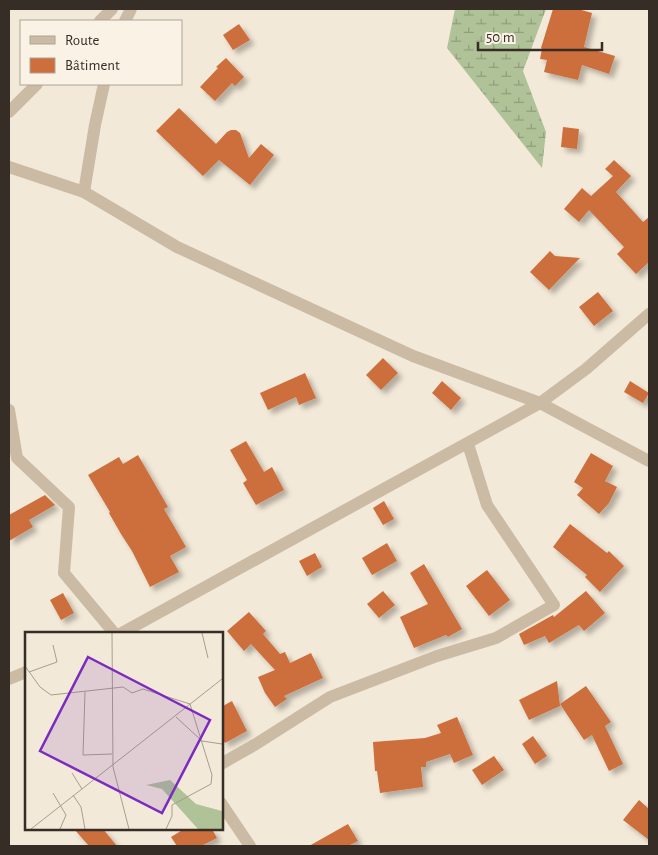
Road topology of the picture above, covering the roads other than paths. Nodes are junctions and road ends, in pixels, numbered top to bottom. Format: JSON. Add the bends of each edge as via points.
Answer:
{"nodes":[{"id":1,"x":112,"y":9,"type":"edge"},
{"id":2,"x":101,"y":20,"type":"edge"},
{"id":3,"x":36,"y":85,"type":"edge"},
{"id":4,"x":104,"y":85,"type":"edge"},
{"id":5,"x":9,"y":112,"type":"edge"},
{"id":6,"x":9,"y":167,"type":"edge"},
{"id":7,"x":84,"y":192,"type":"junction"},
{"id":8,"x":649,"y":314,"type":"edge"},
{"id":9,"x":540,"y":403,"type":"junction"},
{"id":10,"x":9,"y":410,"type":"edge"},
{"id":11,"x":468,"y":444,"type":"junction"},
{"id":12,"x":649,"y":461,"type":"edge"},
{"id":13,"x":113,"y":632,"type":"edge"},
{"id":14,"x":124,"y":632,"type":"edge"},
{"id":15,"x":25,"y":672,"type":"edge"},
{"id":16,"x":9,"y":679,"type":"edge"},
{"id":17,"x":222,"y":763,"type":"edge"},
{"id":18,"x":222,"y":804,"type":"edge"},
{"id":19,"x":250,"y":846,"type":"edge"}],
"edges":[{"from":1,"to":2,"type":"street"},
{"from":3,"to":5,"type":"street"},
{"from":4,"to":7,"type":"street"},
{"from":6,"to":7,"type":"street"},
{"from":7,"to":9,"type":"street","via":[[178,247],[413,356]]},
{"from":8,"to":9,"type":"street","via":[[586,369]]},
{"from":9,"to":11,"type":"street"},
{"from":9,"to":12,"type":"street"},
{"from":10,"to":13,"type":"street","via":[[17,458],[69,507],[64,573]]},
{"from":11,"to":14,"type":"street"},
{"from":11,"to":17,"type":"street","via":[[487,505],[554,605],[496,638],[437,656],[330,697]]},
{"from":15,"to":16,"type":"street"},
{"from":18,"to":19,"type":"street"}]}
